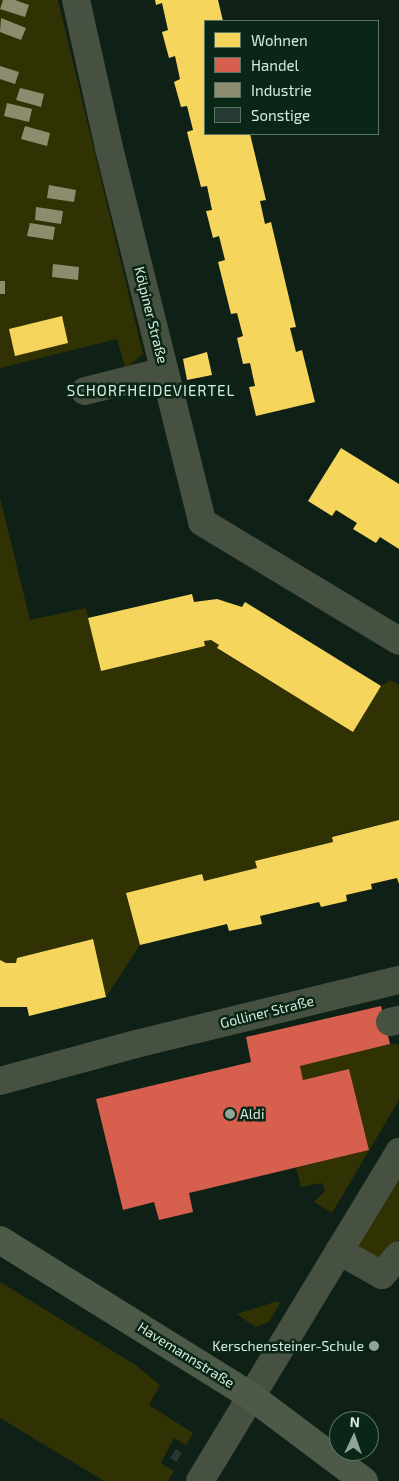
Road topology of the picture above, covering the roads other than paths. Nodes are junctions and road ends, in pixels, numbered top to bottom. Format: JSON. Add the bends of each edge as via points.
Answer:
{"nodes":[{"id":1,"x":76,"y":0,"type":"edge"},
{"id":2,"x":165,"y":371,"type":"junction"},
{"id":3,"x":86,"y":391,"type":"dead end"},
{"id":4,"x":399,"y":642,"type":"edge"},
{"id":5,"x":399,"y":980,"type":"edge"},
{"id":6,"x":0,"y":1081,"type":"edge"},
{"id":7,"x":399,"y":1152,"type":"edge"},
{"id":8,"x":0,"y":1240,"type":"edge"},
{"id":9,"x":339,"y":1251,"type":"junction"},
{"id":10,"x":399,"y":1255,"type":"edge"},
{"id":11,"x":252,"y":1397,"type":"junction"},
{"id":12,"x":200,"y":1481,"type":"edge"},
{"id":13,"x":364,"y":1481,"type":"edge"}],
"edges":[{"from":1,"to":2,"type":"street","name":"Kölpiner Straße"},
{"from":2,"to":3,"type":"street"},
{"from":2,"to":4,"type":"street","name":"Kölpiner Straße","via":[[202,522]]},
{"from":5,"to":6,"type":"street","name":"Golliner Straße"},
{"from":7,"to":9,"type":"street"},
{"from":8,"to":11,"type":"main road","name":"Havemannstraße"},
{"from":9,"to":10,"type":"street","via":[[382,1275]]},
{"from":9,"to":11,"type":"street"},
{"from":11,"to":12,"type":"street"},
{"from":11,"to":13,"type":"main road","name":"Havemannstraße"}]}
